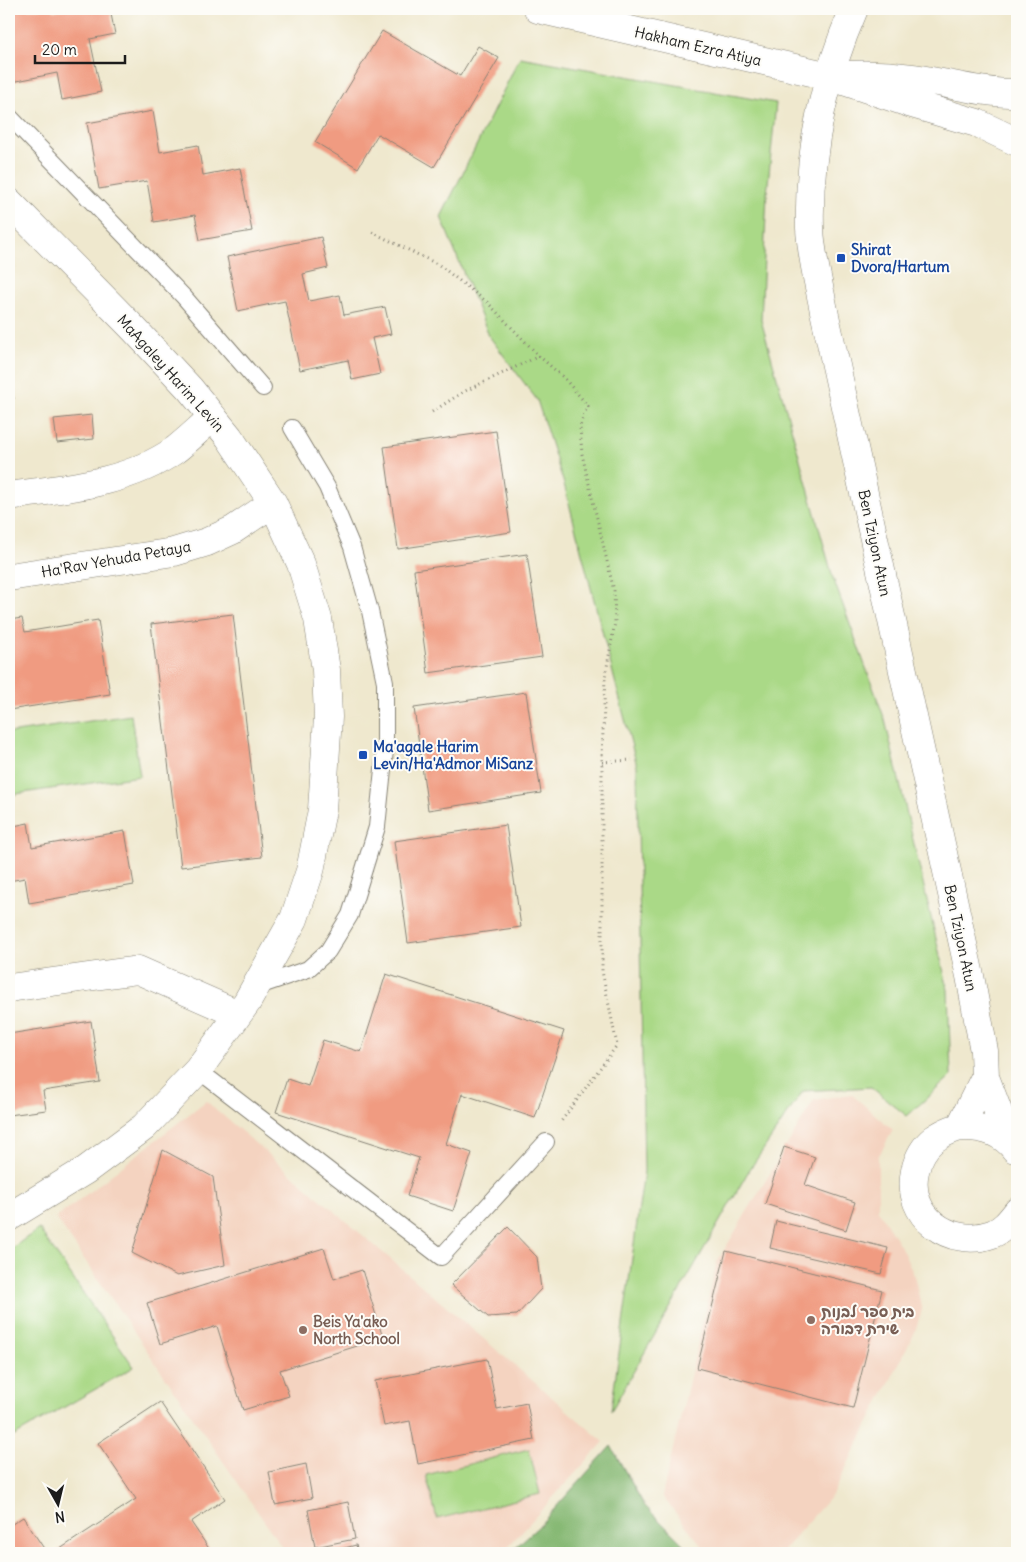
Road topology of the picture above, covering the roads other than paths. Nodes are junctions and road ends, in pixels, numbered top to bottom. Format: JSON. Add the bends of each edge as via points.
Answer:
{"nodes":[{"id":1,"x":538,"y":9,"type":"edge"},
{"id":2,"x":854,"y":9,"type":"edge"},
{"id":3,"x":829,"y":76,"type":"junction"},
{"id":4,"x":1017,"y":93,"type":"edge"},
{"id":5,"x":9,"y":116,"type":"edge"},
{"id":6,"x":1017,"y":142,"type":"edge"},
{"id":7,"x":9,"y":202,"type":"edge"},
{"id":8,"x":263,"y":388,"type":"dead end"},
{"id":9,"x":213,"y":417,"type":"junction"},
{"id":10,"x":292,"y":428,"type":"dead end"},
{"id":11,"x":9,"y":496,"type":"edge"},
{"id":12,"x":273,"y":504,"type":"junction"},
{"id":13,"x":9,"y":577,"type":"edge"},
{"id":14,"x":256,"y":987,"type":"junction"},
{"id":15,"x":9,"y":988,"type":"edge"},
{"id":16,"x":238,"y":1014,"type":"junction"},
{"id":17,"x":198,"y":1070,"type":"junction"},
{"id":18,"x":985,"y":1078,"type":"junction"},
{"id":19,"x":960,"y":1127,"type":"junction"},
{"id":20,"x":546,"y":1142,"type":"road end"},
{"id":21,"x":1014,"y":1148,"type":"edge"},
{"id":22,"x":1017,"y":1212,"type":"edge"},
{"id":23,"x":9,"y":1217,"type":"edge"}],
"edges":[{"from":1,"to":3,"type":"street","name":"Hakham Ezra Atiya"},
{"from":2,"to":3,"type":"street","name":"Ben Tziyon Atun"},
{"from":3,"to":4,"type":"street","name":"Hakham Ezra Atiya","via":[[887,75],[973,90]]},
{"from":3,"to":6,"type":"street","name":"Hakham Ezra Atiya","via":[[977,123]]},
{"from":3,"to":18,"type":"street","name":"Ben Tziyon Atun","via":[[815,147],[810,230],[824,311],[970,976],[984,1051]]},
{"from":5,"to":8,"type":"lane","via":[[184,297]]},
{"from":7,"to":9,"type":"street","name":"MaAgaley Harim Levin","via":[[166,362]]},
{"from":9,"to":11,"type":"street","via":[[175,450],[128,474]]},
{"from":9,"to":12,"type":"street","name":"MaAgaley Harim Levin"},
{"from":10,"to":14,"type":"lane","via":[[327,487],[352,547],[385,682],[386,750],[377,827],[350,915],[328,951],[308,970]]},
{"from":12,"to":13,"type":"street","name":"Ha'Rav Yehuda Petaya","via":[[233,530],[174,552]]},
{"from":12,"to":14,"type":"street","name":"MaAgaley Harim Levin","via":[[301,564],[318,619],[326,670],[328,718],[322,810],[310,871],[294,919]]},
{"from":14,"to":16,"type":"street","name":"MaAgaley Harim Levin"},
{"from":15,"to":16,"type":"street","via":[[138,970]]},
{"from":16,"to":17,"type":"street","name":"MaAgaley Harim Levin"},
{"from":17,"to":20,"type":"lane","via":[[441,1257]]},
{"from":17,"to":23,"type":"street","name":"MaAgaley Harim Levin","via":[[144,1128],[86,1170]]},
{"from":18,"to":19,"type":"street","name":"Ben Tziyon Atun"},
{"from":18,"to":21,"type":"street","name":"Ben Tziyon Atun"},
{"from":19,"to":21,"type":"street","via":[[996,1132]]},
{"from":19,"to":22,"type":"street","via":[[942,1133],[927,1145],[917,1161],[913,1180],[915,1199],[924,1216],[938,1229],[955,1237],[974,1238],[993,1234],[1008,1224]]}]}
